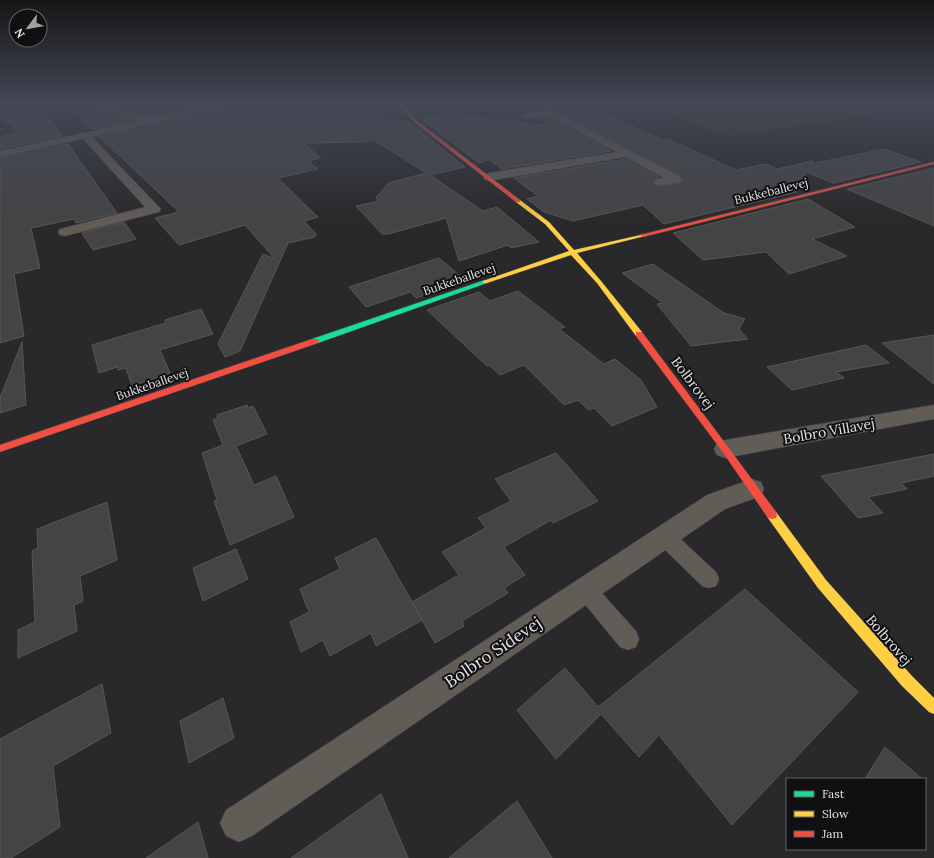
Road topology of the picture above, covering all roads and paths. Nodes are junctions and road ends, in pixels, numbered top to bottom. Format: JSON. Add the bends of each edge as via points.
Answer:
{"nodes":[{"id":1,"x":45,"y":144,"type":"edge"},
{"id":2,"x":94,"y":144,"type":"edge"},
{"id":3,"x":445,"y":144,"type":"edge"},
{"id":4,"x":610,"y":144,"type":"edge"},
{"id":5,"x":627,"y":153,"type":"junction"},
{"id":6,"x":0,"y":154,"type":"edge"},
{"id":7,"x":934,"y":163,"type":"edge"},
{"id":8,"x":489,"y":177,"type":"junction"},
{"id":9,"x":660,"y":182,"type":"dead end"},
{"id":10,"x":65,"y":232,"type":"dead end"},
{"id":11,"x":574,"y":252,"type":"junction"},
{"id":12,"x":934,"y":412,"type":"edge"},
{"id":13,"x":0,"y":449,"type":"edge"},
{"id":14,"x":724,"y":449,"type":"junction"},
{"id":15,"x":752,"y":489,"type":"junction"},
{"id":16,"x":664,"y":536,"type":"junction"},
{"id":17,"x":709,"y":579,"type":"dead end"},
{"id":18,"x":586,"y":590,"type":"junction"},
{"id":19,"x":628,"y":639,"type":"dead end"},
{"id":20,"x":934,"y":707,"type":"edge"},
{"id":21,"x":239,"y":823,"type":"dead end"}],
"edges":[{"from":1,"to":6,"type":"street"},
{"from":2,"to":10,"type":"street","via":[[154,208]]},
{"from":3,"to":8,"type":"street","name":"Bolbrovej"},
{"from":4,"to":5,"type":"street"},
{"from":5,"to":8,"type":"street"},
{"from":5,"to":9,"type":"street","via":[[676,179]]},
{"from":7,"to":11,"type":"street","name":"Bukkeballevej"},
{"from":8,"to":11,"type":"street","name":"Bolbrovej","via":[[547,223]]},
{"from":11,"to":13,"type":"street","name":"Bukkeballevej"},
{"from":11,"to":14,"type":"street","name":"Bolbrovej"},
{"from":12,"to":14,"type":"street","name":"Bolbro Villavej"},
{"from":14,"to":15,"type":"street","name":"Bolbrovej"},
{"from":15,"to":16,"type":"street","name":"Bolbro Sidevej","via":[[716,502]]},
{"from":15,"to":20,"type":"street","name":"Bolbrovej","via":[[822,584],[907,681]]},
{"from":16,"to":17,"type":"lane"},
{"from":16,"to":18,"type":"street","name":"Bolbro Sidevej"},
{"from":18,"to":19,"type":"lane"},
{"from":18,"to":21,"type":"street","name":"Bolbro Sidevej"}]}
